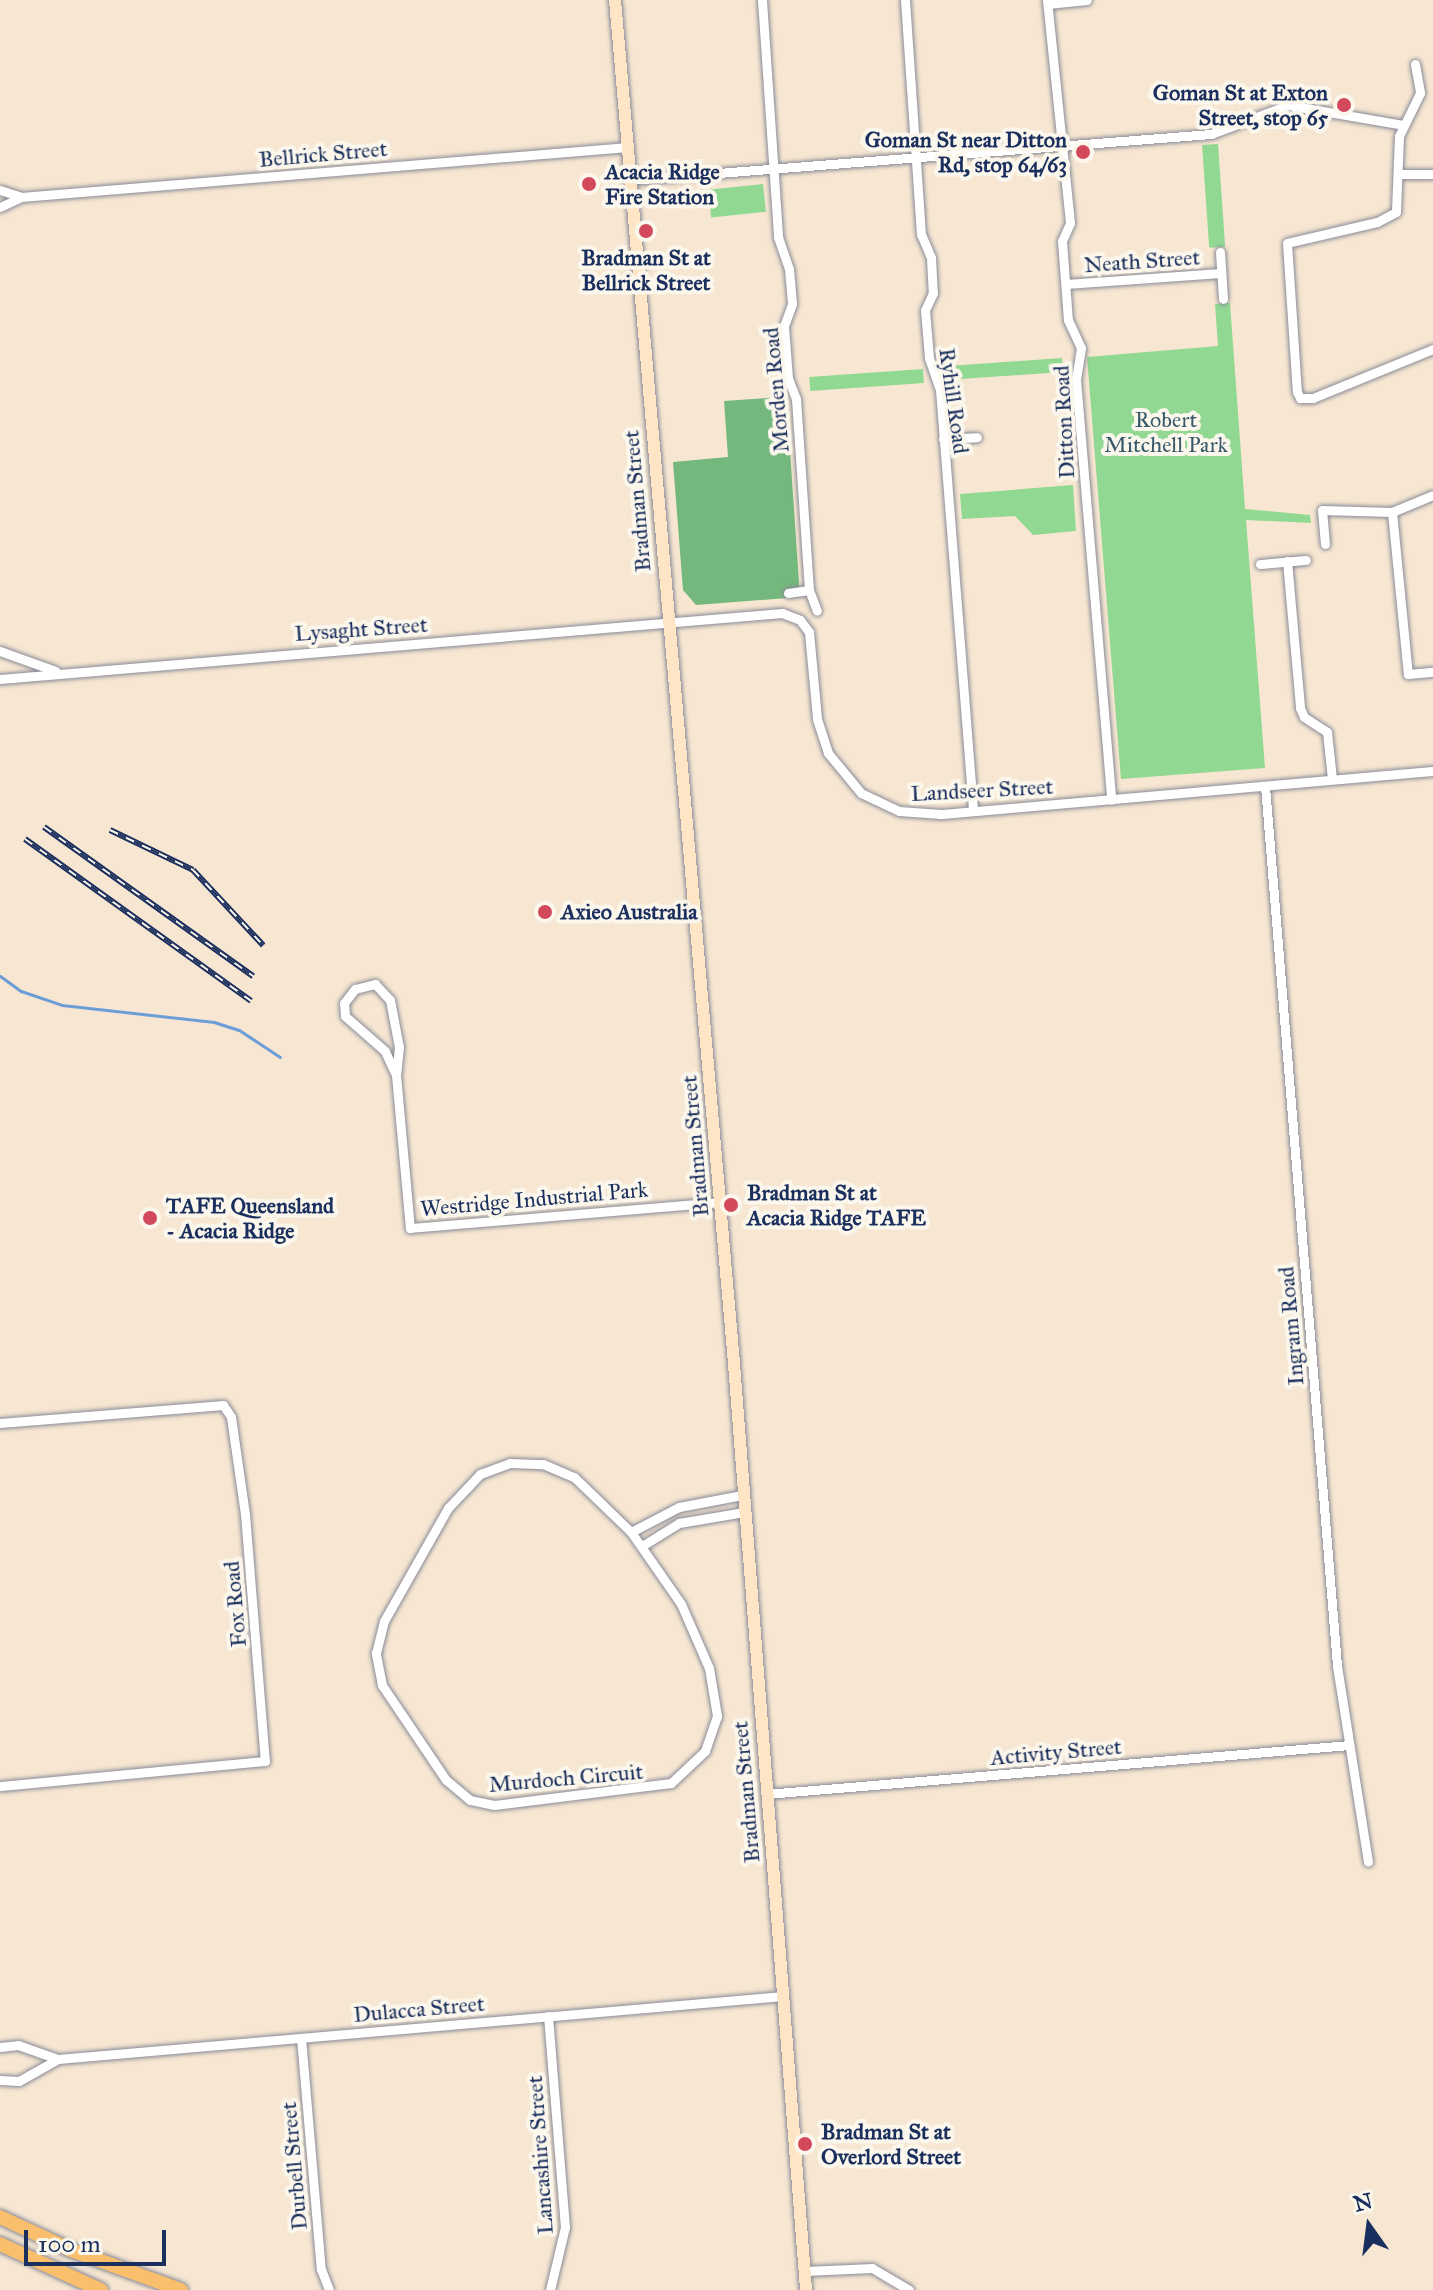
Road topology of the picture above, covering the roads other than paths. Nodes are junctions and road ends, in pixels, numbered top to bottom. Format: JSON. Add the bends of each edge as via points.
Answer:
{"nodes":[{"id":1,"x":615,"y":0,"type":"edge"},
{"id":2,"x":762,"y":0,"type":"edge"},
{"id":3,"x":905,"y":0,"type":"edge"},
{"id":4,"x":1087,"y":0,"type":"edge"},
{"id":5,"x":1048,"y":2,"type":"edge"},
{"id":6,"x":1415,"y":64,"type":"dead end"},
{"id":7,"x":1404,"y":125,"type":"junction"},
{"id":8,"x":1059,"y":144,"type":"junction"},
{"id":9,"x":628,"y":147,"type":"junction"},
{"id":10,"x":917,"y":156,"type":"junction"},
{"id":11,"x":776,"y":167,"type":"junction"},
{"id":12,"x":1398,"y":174,"type":"junction"},
{"id":13,"x":1433,"y":174,"type":"edge"},
{"id":14,"x":630,"y":180,"type":"junction"},
{"id":15,"x":0,"y":190,"type":"edge"},
{"id":16,"x":21,"y":197,"type":"junction"},
{"id":17,"x":0,"y":207,"type":"edge"},
{"id":18,"x":1220,"y":252,"type":"dead end"},
{"id":19,"x":1221,"y":273,"type":"junction"},
{"id":20,"x":1066,"y":284,"type":"junction"},
{"id":21,"x":1223,"y":299,"type":"dead end"},
{"id":22,"x":1433,"y":349,"type":"edge"},
{"id":23,"x":977,"y":437,"type":"dead end"},
{"id":24,"x":943,"y":439,"type":"junction"},
{"id":25,"x":1433,"y":495,"type":"edge"},
{"id":26,"x":1392,"y":512,"type":"junction"},
{"id":27,"x":1325,"y":544,"type":"dead end"},
{"id":28,"x":1306,"y":560,"type":"dead end"},
{"id":29,"x":1287,"y":561,"type":"junction"},
{"id":30,"x":1260,"y":564,"type":"dead end"},
{"id":31,"x":809,"y":590,"type":"junction"},
{"id":32,"x":788,"y":593,"type":"dead end"},
{"id":33,"x":817,"y":611,"type":"dead end"},
{"id":34,"x":668,"y":621,"type":"junction"},
{"id":35,"x":0,"y":651,"type":"edge"},
{"id":36,"x":56,"y":671,"type":"junction"},
{"id":37,"x":1433,"y":672,"type":"edge"},
{"id":38,"x":0,"y":679,"type":"edge"},
{"id":39,"x":1433,"y":771,"type":"edge"},
{"id":40,"x":1332,"y":779,"type":"junction"},
{"id":41,"x":1265,"y":786,"type":"junction"},
{"id":42,"x":1111,"y":800,"type":"junction"},
{"id":43,"x":973,"y":811,"type":"junction"},
{"id":44,"x":396,"y":1075,"type":"junction"},
{"id":45,"x":719,"y":1202,"type":"junction"},
{"id":46,"x":0,"y":1423,"type":"edge"},
{"id":47,"x":742,"y":1495,"type":"junction"},
{"id":48,"x":744,"y":1512,"type":"junction"},
{"id":49,"x":631,"y":1532,"type":"junction"},
{"id":50,"x":642,"y":1546,"type":"junction"},
{"id":51,"x":1349,"y":1745,"type":"junction"},
{"id":52,"x":0,"y":1786,"type":"edge"},
{"id":53,"x":766,"y":1794,"type":"junction"},
{"id":54,"x":1368,"y":1862,"type":"dead end"},
{"id":55,"x":783,"y":1996,"type":"junction"},
{"id":56,"x":548,"y":2016,"type":"junction"},
{"id":57,"x":301,"y":2038,"type":"junction"},
{"id":58,"x":0,"y":2047,"type":"edge"},
{"id":59,"x":58,"y":2059,"type":"junction"},
{"id":60,"x":0,"y":2080,"type":"edge"},
{"id":61,"x":0,"y":2217,"type":"edge"},
{"id":62,"x":0,"y":2244,"type":"edge"},
{"id":63,"x":805,"y":2271,"type":"junction"},
{"id":64,"x":101,"y":2290,"type":"edge"},
{"id":65,"x":181,"y":2290,"type":"edge"},
{"id":66,"x":329,"y":2290,"type":"edge"},
{"id":67,"x":550,"y":2290,"type":"edge"},
{"id":68,"x":806,"y":2290,"type":"edge"},
{"id":69,"x":909,"y":2290,"type":"edge"}],
"edges":[{"from":1,"to":9,"type":"main road","name":"Bradman Street"},
{"from":2,"to":11,"type":"street","name":"Morden Road"},
{"from":3,"to":10,"type":"street","name":"Ryhill Road"},
{"from":4,"to":5,"type":"street"},
{"from":5,"to":8,"type":"street","name":"Ditton Road"},
{"from":6,"to":7,"type":"street","via":[[1420,93]]},
{"from":7,"to":8,"type":"street","via":[[1288,105],[1211,134]]},
{"from":7,"to":12,"type":"street"},
{"from":8,"to":10,"type":"street"},
{"from":8,"to":20,"type":"street","name":"Ditton Road","via":[[1070,223],[1062,241]]},
{"from":9,"to":14,"type":"main road","name":"Bradman Street"},
{"from":9,"to":16,"type":"street","name":"Bellrick Street"},
{"from":10,"to":11,"type":"street"},
{"from":10,"to":24,"type":"street","name":"Ryhill Road","via":[[921,234],[931,258],[933,293],[925,310],[929,358],[938,377]]},
{"from":11,"to":14,"type":"street"},
{"from":11,"to":31,"type":"street","name":"Morden Road","via":[[778,237],[789,269],[792,304],[784,326],[788,378],[796,399]]},
{"from":12,"to":13,"type":"street"},
{"from":12,"to":22,"type":"street","via":[[1398,207],[1389,218],[1287,243],[1300,398],[1313,398]]},
{"from":14,"to":34,"type":"main road","name":"Bradman Street"},
{"from":15,"to":16,"type":"street","name":"Bellrick Street"},
{"from":16,"to":17,"type":"street","name":"Bellrick Street"},
{"from":18,"to":19,"type":"street","name":"Neath Street"},
{"from":19,"to":20,"type":"street","name":"Neath Street"},
{"from":19,"to":21,"type":"street","name":"Neath Street"},
{"from":20,"to":42,"type":"street","name":"Ditton Road","via":[[1068,320],[1081,348],[1076,379]]},
{"from":23,"to":24,"type":"street"},
{"from":24,"to":43,"type":"street","name":"Ryhill Road"},
{"from":25,"to":26,"type":"street"},
{"from":26,"to":27,"type":"street","via":[[1322,510]]},
{"from":26,"to":37,"type":"street","via":[[1408,674]]},
{"from":28,"to":29,"type":"street"},
{"from":29,"to":30,"type":"street"},
{"from":29,"to":40,"type":"street","via":[[1300,708],[1304,717],[1327,732]]},
{"from":31,"to":32,"type":"street"},
{"from":31,"to":33,"type":"street","name":"Morden Road"},
{"from":34,"to":36,"type":"street","name":"Lysaght Street"},
{"from":34,"to":43,"type":"street","name":"Landseer Street","via":[[778,613],[795,617],[810,636],[821,737],[843,776],[871,799],[899,811]]},
{"from":34,"to":45,"type":"main road","name":"Bradman Street"},
{"from":35,"to":36,"type":"street","name":"Lysaght Street"},
{"from":36,"to":38,"type":"street","name":"Lysaght Street"},
{"from":39,"to":40,"type":"street","name":"Landseer Street"},
{"from":40,"to":41,"type":"street","name":"Landseer Street"},
{"from":41,"to":42,"type":"street","name":"Landseer Street"},
{"from":41,"to":51,"type":"street","name":"Ingram Road","via":[[1337,1666]]},
{"from":42,"to":43,"type":"street","name":"Landseer Street"},
{"from":44,"to":44,"type":"street","name":"Westridge Industrial Park","via":[[385,1051],[345,1016],[344,1003],[355,989],[375,984],[388,994],[399,1047]]},
{"from":44,"to":45,"type":"street","name":"Westridge Industrial Park","via":[[410,1228]]},
{"from":45,"to":47,"type":"main road","name":"Bradman Street"},
{"from":46,"to":52,"type":"street","name":"Fox Road","via":[[223,1405],[231,1417],[245,1514],[265,1761]]},
{"from":47,"to":48,"type":"main road","name":"Bradman Street"},
{"from":47,"to":49,"type":"street","via":[[691,1503]]},
{"from":48,"to":50,"type":"street","via":[[679,1523]]},
{"from":48,"to":53,"type":"main road","name":"Bradman Street"},
{"from":49,"to":50,"type":"street","name":"Murdoch Circuit"},
{"from":49,"to":50,"type":"street","name":"Murdoch Circuit","via":[[574,1477],[543,1464],[510,1463],[490,1469],[464,1487],[448,1508],[384,1621],[376,1653],[382,1685],[463,1797],[494,1805],[646,1790],[671,1783],[697,1762],[715,1728],[713,1681],[681,1604]]},
{"from":51,"to":53,"type":"street","name":"Activity Street"},
{"from":51,"to":54,"type":"street","name":"Ingram Road"},
{"from":53,"to":55,"type":"main road","name":"Bradman Street"},
{"from":55,"to":56,"type":"street","name":"Dulacca Street"},
{"from":55,"to":63,"type":"main road","name":"Bradman Street"},
{"from":56,"to":57,"type":"street","name":"Dulacca Street"},
{"from":56,"to":67,"type":"street","name":"Lancashire Street","via":[[565,2227]]},
{"from":57,"to":59,"type":"street","name":"Dulacca Street"},
{"from":57,"to":66,"type":"street","name":"Durbell Street","via":[[321,2269]]},
{"from":58,"to":59,"type":"street","name":"Dulacca Street","via":[[18,2045]]},
{"from":59,"to":60,"type":"street","name":"Dulacca Street","via":[[19,2081]]},
{"from":61,"to":65,"type":"highway","via":[[71,2250]]},
{"from":62,"to":64,"type":"highway"},
{"from":63,"to":68,"type":"main road","name":"Bradman Street"},
{"from":63,"to":69,"type":"street","via":[[872,2268]]}]}
